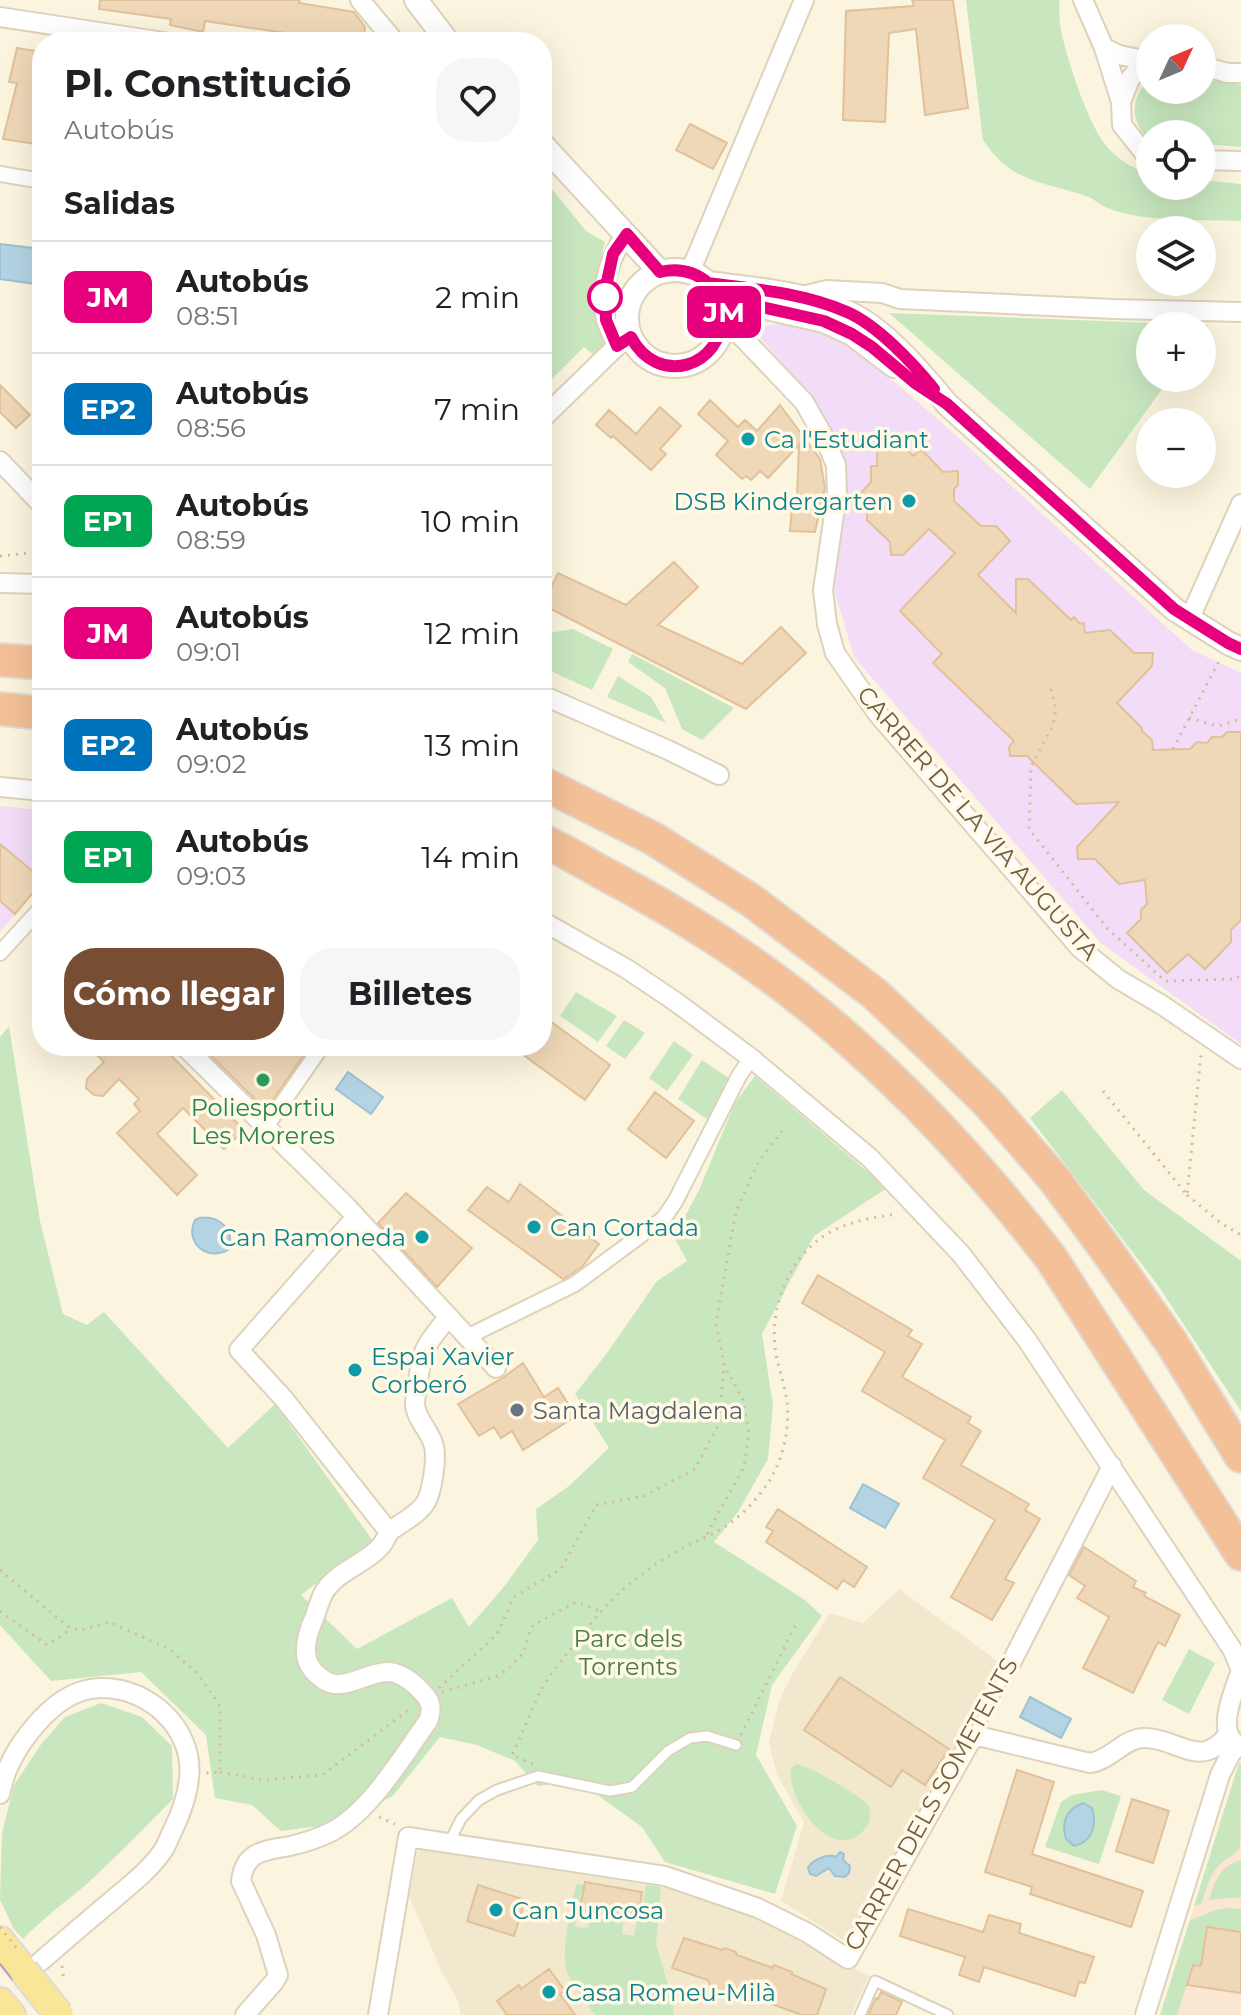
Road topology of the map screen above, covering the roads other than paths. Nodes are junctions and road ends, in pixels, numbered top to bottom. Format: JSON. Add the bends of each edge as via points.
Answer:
{"nodes":[{"id":1,"x":360,"y":0,"type":"edge"},
{"id":2,"x":416,"y":0,"type":"edge"},
{"id":3,"x":804,"y":0,"type":"edge"},
{"id":4,"x":1083,"y":0,"type":"edge"},
{"id":5,"x":0,"y":17,"type":"edge"},
{"id":6,"x":98,"y":32,"type":"edge"},
{"id":7,"x":387,"y":32,"type":"edge"},
{"id":8,"x":435,"y":32,"type":"edge"},
{"id":9,"x":1104,"y":48,"type":"junction"},
{"id":10,"x":1136,"y":59,"type":"edge"},
{"id":11,"x":1216,"y":70,"type":"edge"},
{"id":12,"x":1136,"y":73,"type":"edge"},
{"id":13,"x":1241,"y":73,"type":"edge"},
{"id":14,"x":1121,"y":102,"type":"junction"},
{"id":15,"x":1136,"y":143,"type":"edge"},
{"id":16,"x":552,"y":155,"type":"edge"},
{"id":17,"x":1216,"y":160,"type":"edge"},
{"id":18,"x":1241,"y":161,"type":"edge"},
{"id":19,"x":0,"y":174,"type":"edge"},
{"id":20,"x":32,"y":179,"type":"edge"},
{"id":21,"x":627,"y":234,"type":"junction"},
{"id":22,"x":660,"y":272,"type":"junction"},
{"id":23,"x":699,"y":278,"type":"junction"},
{"id":24,"x":802,"y":296,"type":"junction"},
{"id":25,"x":900,"y":299,"type":"junction"},
{"id":26,"x":1241,"y":312,"type":"edge"},
{"id":27,"x":723,"y":316,"type":"junction"},
{"id":28,"x":874,"y":329,"type":"junction"},
{"id":29,"x":624,"y":342,"type":"junction"},
{"id":30,"x":947,"y":404,"type":"junction"},
{"id":31,"x":552,"y":410,"type":"edge"},
{"id":32,"x":0,"y":461,"type":"edge"},
{"id":33,"x":32,"y":495,"type":"edge"},
{"id":34,"x":1241,"y":504,"type":"edge"},
{"id":35,"x":0,"y":583,"type":"edge"},
{"id":36,"x":32,"y":584,"type":"edge"},
{"id":37,"x":1189,"y":620,"type":"junction"},
{"id":38,"x":1235,"y":646,"type":"edge"},
{"id":39,"x":0,"y":660,"type":"edge"},
{"id":40,"x":32,"y":662,"type":"edge"},
{"id":41,"x":552,"y":699,"type":"edge"},
{"id":42,"x":0,"y":709,"type":"edge"},
{"id":43,"x":32,"y":712,"type":"edge"},
{"id":44,"x":719,"y":775,"type":"dead end"},
{"id":45,"x":0,"y":787,"type":"edge"},
{"id":46,"x":552,"y":788,"type":"edge"},
{"id":47,"x":32,"y":790,"type":"edge"},
{"id":48,"x":552,"y":845,"type":"edge"},
{"id":49,"x":32,"y":918,"type":"edge"},
{"id":50,"x":552,"y":927,"type":"edge"},
{"id":51,"x":0,"y":953,"type":"edge"},
{"id":52,"x":194,"y":1056,"type":"edge"},
{"id":53,"x":315,"y":1056,"type":"edge"},
{"id":54,"x":751,"y":1058,"type":"junction"},
{"id":55,"x":1241,"y":1059,"type":"edge"},
{"id":56,"x":265,"y":1128,"type":"junction"},
{"id":57,"x":356,"y":1217,"type":"junction"},
{"id":58,"x":448,"y":1317,"type":"junction"},
{"id":59,"x":467,"y":1337,"type":"junction"},
{"id":60,"x":496,"y":1368,"type":"dead end"},
{"id":61,"x":1241,"y":1456,"type":"edge"},
{"id":62,"x":1112,"y":1466,"type":"junction"},
{"id":63,"x":389,"y":1532,"type":"junction"},
{"id":64,"x":1233,"y":1541,"type":"edge"},
{"id":65,"x":1241,"y":1566,"type":"edge"},
{"id":66,"x":1012,"y":1661,"type":"joint"},
{"id":67,"x":1241,"y":1670,"type":"edge"},
{"id":68,"x":1235,"y":1712,"type":"edge"},
{"id":69,"x":974,"y":1735,"type":"junction"},
{"id":70,"x":1235,"y":1743,"type":"edge"},
{"id":71,"x":736,"y":1745,"type":"road end"},
{"id":72,"x":0,"y":1794,"type":"edge"},
{"id":73,"x":449,"y":1843,"type":"junction"},
{"id":74,"x":0,"y":1941,"type":"edge"},
{"id":75,"x":40,"y":1962,"type":"dead end"},
{"id":76,"x":0,"y":2002,"type":"edge"},
{"id":77,"x":11,"y":2015,"type":"edge"},
{"id":78,"x":59,"y":2015,"type":"edge"},
{"id":79,"x":245,"y":2015,"type":"edge"},
{"id":80,"x":378,"y":2015,"type":"edge"},
{"id":81,"x":860,"y":2015,"type":"edge"},
{"id":82,"x":948,"y":2015,"type":"edge"},
{"id":83,"x":1145,"y":2015,"type":"edge"}],
"edges":[{"from":1,"to":7,"type":"street"},
{"from":2,"to":8,"type":"street"},
{"from":3,"to":23,"type":"street"},
{"from":4,"to":9,"type":"street"},
{"from":5,"to":6,"type":"street"},
{"from":9,"to":10,"type":"street"},
{"from":9,"to":14,"type":"street"},
{"from":11,"to":13,"type":"street"},
{"from":12,"to":14,"type":"street"},
{"from":14,"to":15,"type":"street","via":[[1122,125]]},
{"from":16,"to":21,"type":"street"},
{"from":17,"to":18,"type":"street"},
{"from":19,"to":20,"type":"street"},
{"from":21,"to":22,"type":"street"},
{"from":21,"to":29,"type":"street","via":[[613,254],[605,291],[606,320]]},
{"from":22,"to":23,"type":"street","via":[[675,270]]},
{"from":22,"to":29,"type":"street","via":[[631,298]]},
{"from":23,"to":24,"type":"street"},
{"from":23,"to":27,"type":"street","via":[[718,297]]},
{"from":24,"to":25,"type":"street","via":[[827,290]]},
{"from":24,"to":28,"type":"street","via":[[849,312]]},
{"from":25,"to":26,"type":"street"},
{"from":25,"to":28,"type":"street","via":[[873,309],[868,318]]},
{"from":27,"to":29,"type":"street","via":[[713,348],[688,364],[651,360]]},
{"from":27,"to":30,"type":"street","via":[[762,307],[824,321],[862,340]]},
{"from":27,"to":55,"type":"street","name":"CARRER DE LA VIA AUGUSTA","via":[[804,402],[836,465],[823,590],[835,653],[877,713],[1080,948]]},
{"from":28,"to":30,"type":"street"},
{"from":29,"to":31,"type":"street"},
{"from":30,"to":37,"type":"street"},
{"from":32,"to":33,"type":"street"},
{"from":34,"to":37,"type":"street"},
{"from":35,"to":36,"type":"street"},
{"from":37,"to":38,"type":"street"},
{"from":39,"to":40,"type":"highway"},
{"from":41,"to":44,"type":"street"},
{"from":42,"to":43,"type":"highway"},
{"from":45,"to":47,"type":"street"},
{"from":46,"to":61,"type":"highway","via":[[654,839],[752,901],[875,994],[932,1048],[1055,1180],[1171,1342]]},
{"from":48,"to":64,"type":"highway","via":[[724,944],[847,1037],[901,1087],[1016,1212],[1051,1258]]},
{"from":49,"to":51,"type":"street"},
{"from":50,"to":54,"type":"street","via":[[627,969]]},
{"from":52,"to":56,"type":"street"},
{"from":53,"to":56,"type":"street"},
{"from":54,"to":59,"type":"street","via":[[664,1218],[575,1284]]},
{"from":54,"to":62,"type":"street","via":[[870,1158],[961,1254]]},
{"from":56,"to":57,"type":"street"},
{"from":57,"to":58,"type":"street"},
{"from":57,"to":63,"type":"street","via":[[239,1350]]},
{"from":58,"to":59,"type":"street"},
{"from":58,"to":63,"type":"street","via":[[424,1352],[415,1407],[434,1444],[430,1492],[422,1508]]},
{"from":59,"to":60,"type":"street"},
{"from":62,"to":66,"type":"street","name":"CARRER DELS SOMETENTS"},
{"from":62,"to":67,"type":"street"},
{"from":63,"to":79,"type":"street","via":[[381,1547],[324,1592],[307,1640],[308,1663],[324,1681],[342,1684],[372,1674],[396,1674],[418,1687],[431,1712],[362,1810],[330,1832],[262,1851],[248,1861],[243,1890],[266,1935],[278,1975]]},
{"from":64,"to":65,"type":"highway"},
{"from":66,"to":69,"type":"lane","name":"CARRER DELS SOMETENTS"},
{"from":67,"to":68,"type":"street","via":[[1231,1701]]},
{"from":68,"to":70,"type":"street","via":[[1225,1726]]},
{"from":69,"to":70,"type":"street","via":[[1090,1763],[1139,1738],[1204,1752]]},
{"from":69,"to":73,"type":"street","name":"CARRER DELS SOMETENTS","via":[[848,1959],[758,1908],[665,1876]]},
{"from":70,"to":83,"type":"street","via":[[1220,1775]]},
{"from":71,"to":73,"type":"lane","via":[[707,1736],[690,1738],[668,1751],[632,1787],[610,1791],[538,1776],[479,1800]]},
{"from":72,"to":75,"type":"street","via":[[22,1742],[49,1710],[81,1691],[106,1687],[146,1699],[162,1710],[187,1749],[189,1782],[162,1853]]},
{"from":73,"to":80,"type":"street","name":"CARRER DELS SOMETENTS","via":[[408,1837]]},
{"from":74,"to":78,"type":"main road","bridge":true},
{"from":76,"to":77,"type":"main road"},
{"from":81,"to":82,"type":"lane","via":[[875,1981]]}]}
